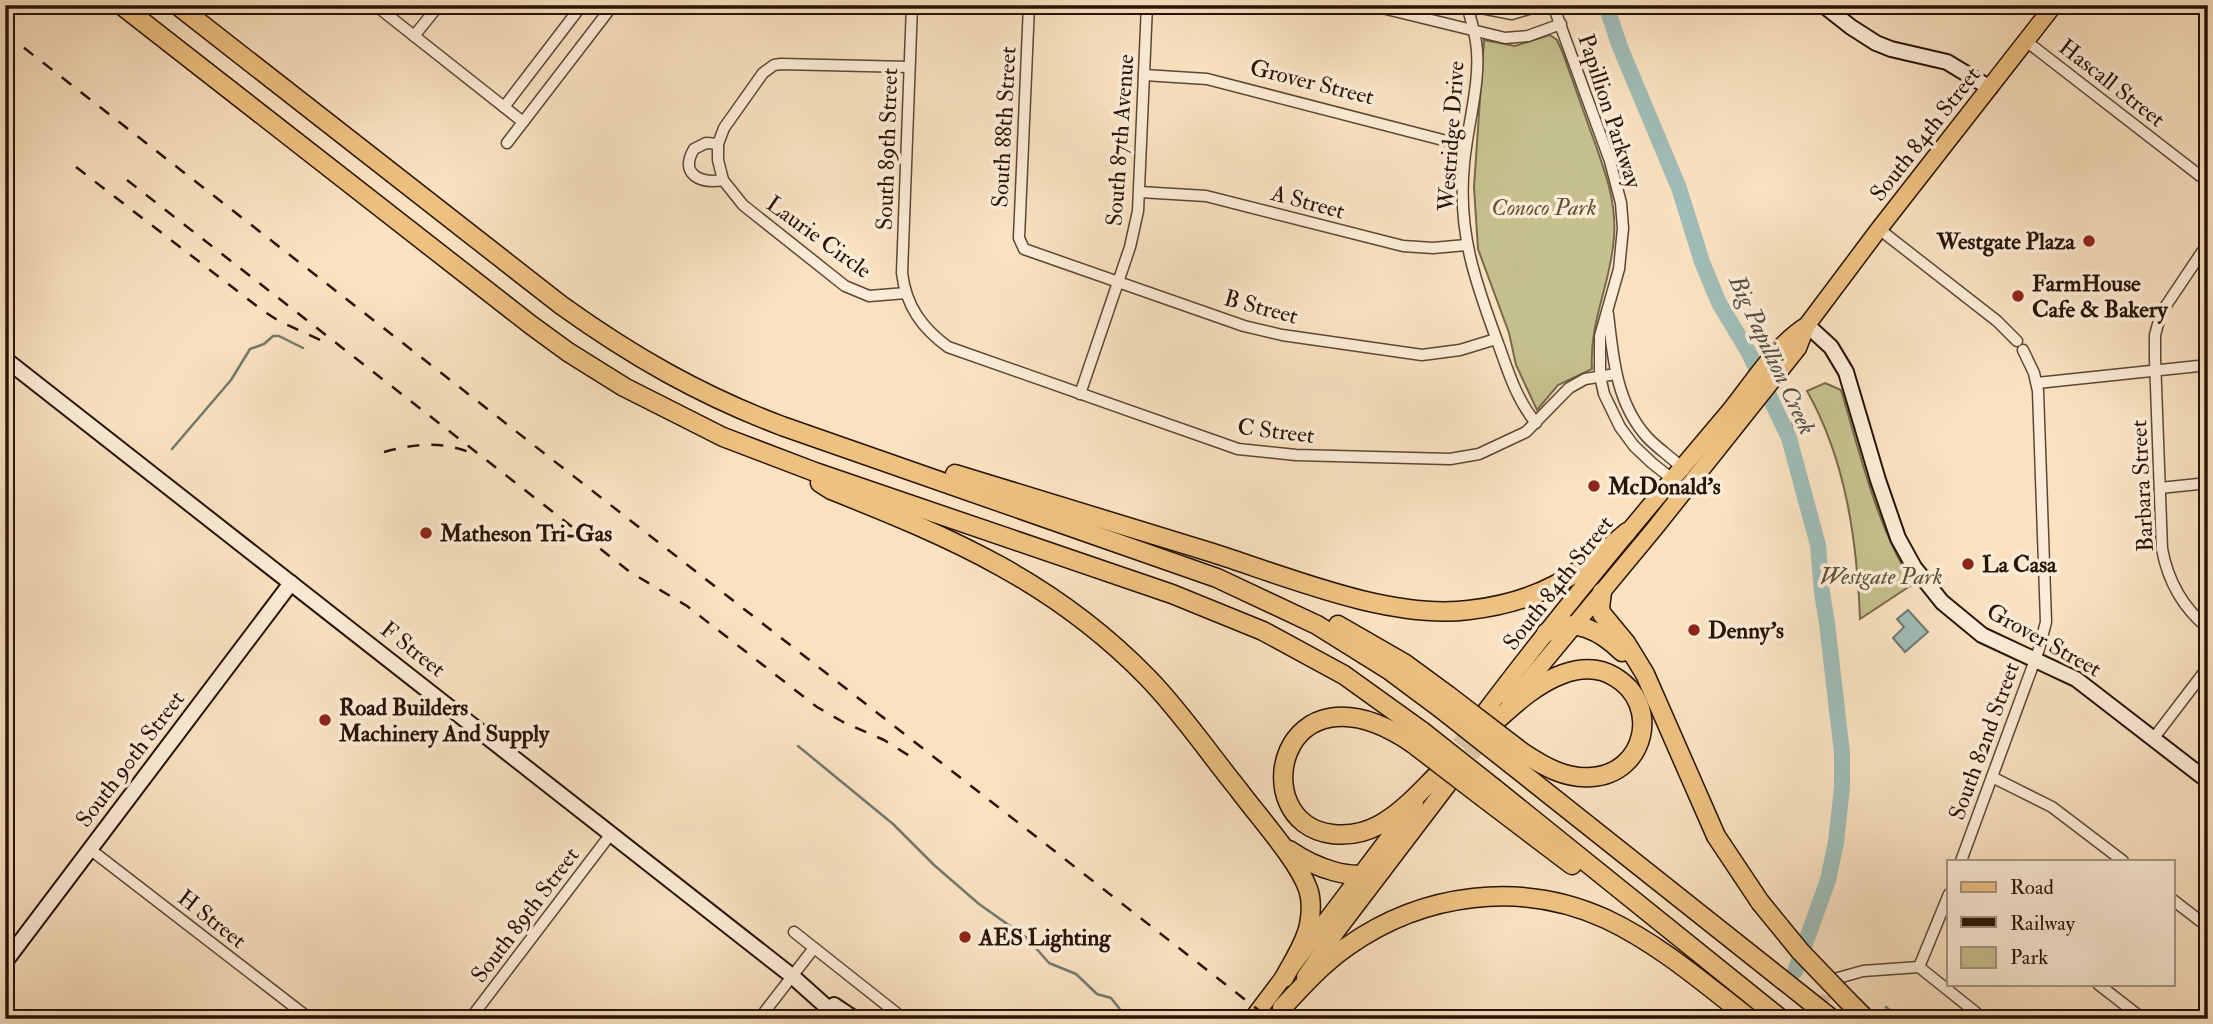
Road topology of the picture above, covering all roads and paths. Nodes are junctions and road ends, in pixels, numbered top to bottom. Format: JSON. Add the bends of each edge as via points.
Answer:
{"nodes":[{"id":1,"x":121,"y":5,"type":"edge"},
{"id":2,"x":177,"y":5,"type":"edge"},
{"id":3,"x":375,"y":5,"type":"edge"},
{"id":4,"x":439,"y":5,"type":"edge"},
{"id":5,"x":582,"y":5,"type":"edge"},
{"id":6,"x":613,"y":5,"type":"edge"},
{"id":7,"x":912,"y":5,"type":"edge"},
{"id":8,"x":1029,"y":5,"type":"edge"},
{"id":9,"x":1147,"y":5,"type":"edge"},
{"id":10,"x":1370,"y":5,"type":"edge"},
{"id":11,"x":1467,"y":5,"type":"edge"},
{"id":12,"x":1542,"y":5,"type":"edge"},
{"id":13,"x":1553,"y":5,"type":"edge"},
{"id":14,"x":1823,"y":5,"type":"edge"},
{"id":15,"x":2054,"y":5,"type":"edge"},
{"id":16,"x":1561,"y":24,"type":"junction"},
{"id":17,"x":1474,"y":32,"type":"junction"},
{"id":18,"x":414,"y":36,"type":"junction"},
{"id":19,"x":2026,"y":41,"type":"junction"},
{"id":20,"x":909,"y":67,"type":"junction"},
{"id":21,"x":1144,"y":75,"type":"junction"},
{"id":22,"x":1990,"y":88,"type":"junction"},
{"id":23,"x":503,"y":107,"type":"junction"},
{"id":24,"x":523,"y":122,"type":"junction"},
{"id":25,"x":507,"y":143,"type":"dead end"},
{"id":26,"x":718,"y":144,"type":"junction"},
{"id":27,"x":1466,"y":146,"type":"junction"},
{"id":28,"x":723,"y":180,"type":"junction"},
{"id":29,"x":2208,"y":182,"type":"edge"},
{"id":30,"x":1140,"y":192,"type":"junction"},
{"id":31,"x":1879,"y":229,"type":"junction"},
{"id":32,"x":2208,"y":243,"type":"edge"},
{"id":33,"x":1466,"y":245,"type":"junction"},
{"id":34,"x":1024,"y":249,"type":"joint"},
{"id":35,"x":1118,"y":283,"type":"junction"},
{"id":36,"x":906,"y":293,"type":"junction"},
{"id":37,"x":1608,"y":314,"type":"junction"},
{"id":38,"x":1807,"y":325,"type":"junction"},
{"id":39,"x":1496,"y":339,"type":"junction"},
{"id":40,"x":5,"y":359,"type":"edge"},
{"id":41,"x":2208,"y":365,"type":"edge"},
{"id":42,"x":2155,"y":370,"type":"junction"},
{"id":43,"x":1616,"y":374,"type":"junction"},
{"id":44,"x":1600,"y":376,"type":"junction"},
{"id":45,"x":2037,"y":383,"type":"junction"},
{"id":46,"x":1080,"y":394,"type":"junction"},
{"id":47,"x":736,"y":408,"type":"junction"},
{"id":48,"x":1731,"y":421,"type":"junction"},
{"id":49,"x":1536,"y":423,"type":"junction"},
{"id":50,"x":798,"y":466,"type":"junction"},
{"id":51,"x":1682,"y":467,"type":"junction"},
{"id":52,"x":1671,"y":480,"type":"junction"},
{"id":53,"x":2208,"y":483,"type":"edge"},
{"id":54,"x":1689,"y":485,"type":"junction"},
{"id":55,"x":2160,"y":488,"type":"junction"},
{"id":56,"x":1627,"y":532,"type":"junction"},
{"id":57,"x":291,"y":583,"type":"junction"},
{"id":58,"x":1602,"y":592,"type":"junction"},
{"id":59,"x":1574,"y":625,"type":"junction"},
{"id":60,"x":2208,"y":628,"type":"edge"},
{"id":61,"x":1546,"y":633,"type":"junction"},
{"id":62,"x":2035,"y":660,"type":"junction"},
{"id":63,"x":2208,"y":667,"type":"edge"},
{"id":64,"x":1653,"y":691,"type":"junction"},
{"id":65,"x":1492,"y":718,"type":"junction"},
{"id":66,"x":1417,"y":737,"type":"junction"},
{"id":67,"x":2153,"y":739,"type":"junction"},
{"id":68,"x":1517,"y":758,"type":"junction"},
{"id":69,"x":1441,"y":777,"type":"junction"},
{"id":70,"x":1992,"y":777,"type":"junction"},
{"id":71,"x":2208,"y":781,"type":"edge"},
{"id":72,"x":1269,"y":830,"type":"junction"},
{"id":73,"x":610,"y":835,"type":"junction"},
{"id":74,"x":91,"y":850,"type":"junction"},
{"id":75,"x":1961,"y":860,"type":"edge"},
{"id":76,"x":2122,"y":860,"type":"edge"},
{"id":77,"x":1382,"y":870,"type":"junction"},
{"id":78,"x":1360,"y":876,"type":"junction"},
{"id":79,"x":1947,"y":899,"type":"edge"},
{"id":80,"x":2174,"y":901,"type":"edge"},
{"id":81,"x":2208,"y":927,"type":"edge"},
{"id":82,"x":794,"y":932,"type":"dead end"},
{"id":83,"x":814,"y":948,"type":"junction"},
{"id":84,"x":5,"y":962,"type":"edge"},
{"id":85,"x":1919,"y":968,"type":"junction"},
{"id":86,"x":792,"y":976,"type":"junction"},
{"id":87,"x":1284,"y":978,"type":"junction"},
{"id":88,"x":1838,"y":978,"type":"dead end"},
{"id":89,"x":2101,"y":986,"type":"edge"},
{"id":90,"x":1278,"y":1013,"type":"edge"},
{"id":91,"x":310,"y":1019,"type":"edge"},
{"id":92,"x":470,"y":1019,"type":"edge"},
{"id":93,"x":759,"y":1019,"type":"edge"},
{"id":94,"x":840,"y":1019,"type":"edge"},
{"id":95,"x":855,"y":1019,"type":"edge"},
{"id":96,"x":904,"y":1019,"type":"edge"},
{"id":97,"x":1252,"y":1019,"type":"edge"},
{"id":98,"x":1750,"y":1019,"type":"edge"},
{"id":99,"x":1781,"y":1019,"type":"edge"},
{"id":100,"x":1832,"y":1019,"type":"edge"},
{"id":101,"x":1866,"y":1019,"type":"edge"},
{"id":102,"x":1984,"y":1019,"type":"edge"},
{"id":103,"x":2143,"y":1019,"type":"edge"}],
"edges":[{"from":1,"to":50,"type":"highway","via":[[568,352],[685,420]]},
{"from":2,"to":47,"type":"highway","via":[[586,323],[656,369]]},
{"from":3,"to":18,"type":"street"},
{"from":4,"to":18,"type":"street"},
{"from":5,"to":23,"type":"street"},
{"from":6,"to":24,"type":"street"},
{"from":7,"to":20,"type":"street","name":"South 89th Street"},
{"from":8,"to":34,"type":"street","name":"South 88th Street","via":[[1018,238]]},
{"from":9,"to":21,"type":"street","name":"South 87th Avenue"},
{"from":10,"to":17,"type":"street"},
{"from":11,"to":12,"type":"street","via":[[1512,14]]},
{"from":11,"to":17,"type":"street","name":"Westridge Drive"},
{"from":13,"to":16,"type":"street","name":"Papillion Parkway"},
{"from":14,"to":22,"type":"street","via":[[1876,43],[1947,62]]},
{"from":15,"to":19,"type":"main road","name":"South 84th Street"},
{"from":16,"to":17,"type":"street","via":[[1513,38]]},
{"from":16,"to":37,"type":"street","name":"Papillion Parkway","via":[[1611,161],[1620,203],[1622,253]]},
{"from":17,"to":27,"type":"street","name":"Westridge Drive","via":[[1476,64]]},
{"from":18,"to":23,"type":"street"},
{"from":19,"to":22,"type":"main road","name":"South 84th Street"},
{"from":19,"to":29,"type":"street","name":"Hascall Street"},
{"from":20,"to":26,"type":"street","via":[[774,65],[733,113]]},
{"from":20,"to":36,"type":"street","name":"South 89th Street","via":[[902,273]]},
{"from":21,"to":27,"type":"street","name":"Grover Street","via":[[1207,79]]},
{"from":21,"to":30,"type":"street","name":"South 87th Avenue"},
{"from":22,"to":31,"type":"main road","name":"South 84th Street"},
{"from":23,"to":24,"type":"street"},
{"from":24,"to":25,"type":"street"},
{"from":26,"to":28,"type":"street"},
{"from":26,"to":28,"type":"street","via":[[694,149],[689,161],[698,179]]},
{"from":27,"to":33,"type":"street","name":"Westridge Drive","via":[[1462,187]]},
{"from":28,"to":36,"type":"street","name":"Laurie Circle","via":[[738,201],[845,286],[869,296]]},
{"from":30,"to":33,"type":"street","name":"A Street","via":[[1206,196],[1403,246]]},
{"from":30,"to":35,"type":"street","name":"South 87th Avenue","via":[[1135,230]]},
{"from":31,"to":38,"type":"main road","name":"South 84th Street"},
{"from":31,"to":45,"type":"street","name":"South 82nd Street","via":[[1997,321],[2020,345]]},
{"from":32,"to":42,"type":"street","name":"Barbara Street","via":[[2161,313],[2155,335]]},
{"from":33,"to":39,"type":"street","name":"Westridge Drive"},
{"from":34,"to":35,"type":"street","name":"B Street"},
{"from":35,"to":39,"type":"street","name":"B Street","via":[[1260,331],[1386,351],[1443,353]]},
{"from":35,"to":46,"type":"street","name":"South 87th Avenue"},
{"from":36,"to":46,"type":"street","name":"C Street","via":[[922,324],[948,347]]},
{"from":37,"to":43,"type":"street","name":"Papillion Parkway"},
{"from":37,"to":44,"type":"street","name":"Papillion Parkway","via":[[1600,337]]},
{"from":38,"to":48,"type":"main road","name":"South 84th Street"},
{"from":38,"to":62,"type":"street","name":"Grover Street","via":[[1831,347],[1846,373],[1890,516],[1914,567],[1942,602],[1970,626]]},
{"from":39,"to":49,"type":"street","name":"Westridge Drive","via":[[1518,398]]},
{"from":40,"to":57,"type":"street","name":"F Street"},
{"from":41,"to":42,"type":"street"},
{"from":42,"to":45,"type":"street"},
{"from":42,"to":55,"type":"street","name":"Barbara Street"},
{"from":43,"to":44,"type":"street","name":"C Street"},
{"from":43,"to":51,"type":"street","name":"Papillion Parkway","via":[[1638,426]]},
{"from":44,"to":49,"type":"street","name":"C Street","via":[[1569,388]]},
{"from":44,"to":52,"type":"street","name":"Papillion Parkway","via":[[1620,427]]},
{"from":45,"to":62,"type":"street","name":"South 82nd Street","via":[[2046,611]]},
{"from":46,"to":49,"type":"street","name":"C Street","via":[[1261,453],[1458,458],[1503,445]]},
{"from":47,"to":56,"type":"highway","via":[[1346,595],[1423,611],[1467,611],[1530,596],[1589,565]]},
{"from":47,"to":68,"type":"highway","bridge":true,"via":[[1217,578],[1343,640],[1444,702]]},
{"from":48,"to":51,"type":"main road","name":"South 84th Street"},
{"from":48,"to":54,"type":"main road","name":"South 84th Street"},
{"from":50,"to":66,"type":"highway","via":[[1237,619],[1328,665],[1373,695]]},
{"from":50,"to":72,"type":"highway","via":[[831,490],[998,563],[1085,620],[1165,697]]},
{"from":51,"to":52,"type":"main road","name":"South 84th Street"},
{"from":51,"to":54,"type":"street","name":"Papillion Parkway"},
{"from":52,"to":54,"type":"street","name":"Papillion Parkway"},
{"from":52,"to":56,"type":"main road","name":"South 84th Street"},
{"from":53,"to":55,"type":"street"},
{"from":54,"to":58,"type":"main road","name":"South 84th Street"},
{"from":55,"to":60,"type":"street","name":"Barbara Street","via":[[2165,564],[2180,597]]},
{"from":56,"to":61,"type":"main road","name":"South 84th Street"},
{"from":57,"to":73,"type":"street","name":"F Street"},
{"from":57,"to":74,"type":"street","name":"South 90th Street"},
{"from":58,"to":59,"type":"main road","name":"South 84th Street"},
{"from":58,"to":64,"type":"highway","via":[[1602,614],[1637,659]]},
{"from":59,"to":61,"type":"highway"},
{"from":59,"to":64,"type":"highway","via":[[1616,646]]},
{"from":59,"to":65,"type":"main road","name":"South 84th Street"},
{"from":61,"to":65,"type":"main road","name":"South 84th Street"},
{"from":62,"to":67,"type":"street","name":"Grover Street","via":[[2076,679]]},
{"from":62,"to":70,"type":"street","name":"South 82nd Street"},
{"from":63,"to":67,"type":"street"},
{"from":64,"to":101,"type":"highway","bridge":true,"via":[[1716,836],[1800,951]]},
{"from":65,"to":68,"type":"highway","via":[[1545,682],[1587,669],[1617,678],[1639,704],[1641,741],[1616,770],[1591,777],[1565,774]]},
{"from":66,"to":69,"type":"highway","via":[[1361,718],[1337,716],[1316,722],[1298,735],[1283,764],[1288,803],[1314,829],[1353,834],[1391,817]]},
{"from":66,"to":99,"type":"highway","bridge":true},
{"from":67,"to":71,"type":"street","name":"Grover Street"},
{"from":68,"to":100,"type":"highway","bridge":true},
{"from":69,"to":77,"type":"main road"},
{"from":69,"to":78,"type":"main road"},
{"from":70,"to":75,"type":"street","name":"South 82nd Street"},
{"from":70,"to":76,"type":"street","via":[[2052,807]]},
{"from":72,"to":78,"type":"highway","via":[[1311,863]]},
{"from":72,"to":87,"type":"highway","via":[[1299,870],[1310,896],[1306,934]]},
{"from":73,"to":86,"type":"street","name":"F Street"},
{"from":73,"to":92,"type":"street","name":"South 89th Street"},
{"from":74,"to":84,"type":"street","name":"South 90th Street"},
{"from":74,"to":91,"type":"street","name":"H Street"},
{"from":77,"to":78,"type":"highway"},
{"from":77,"to":90,"type":"main road"},
{"from":78,"to":87,"type":"main road"},
{"from":79,"to":85,"type":"street"},
{"from":80,"to":81,"type":"street"},
{"from":82,"to":83,"type":"street"},
{"from":83,"to":86,"type":"street"},
{"from":83,"to":96,"type":"street"},
{"from":85,"to":88,"type":"street"},
{"from":85,"to":102,"type":"street"},
{"from":86,"to":93,"type":"street"},
{"from":86,"to":94,"type":"street","name":"F Street"},
{"from":86,"to":95,"type":"street","name":"F Street"},
{"from":87,"to":97,"type":"main road"},
{"from":89,"to":103,"type":"street"},
{"from":90,"to":98,"type":"highway","via":[[1336,955],[1377,928],[1423,908],[1493,896],[1565,904],[1606,919],[1647,942]]}]}
